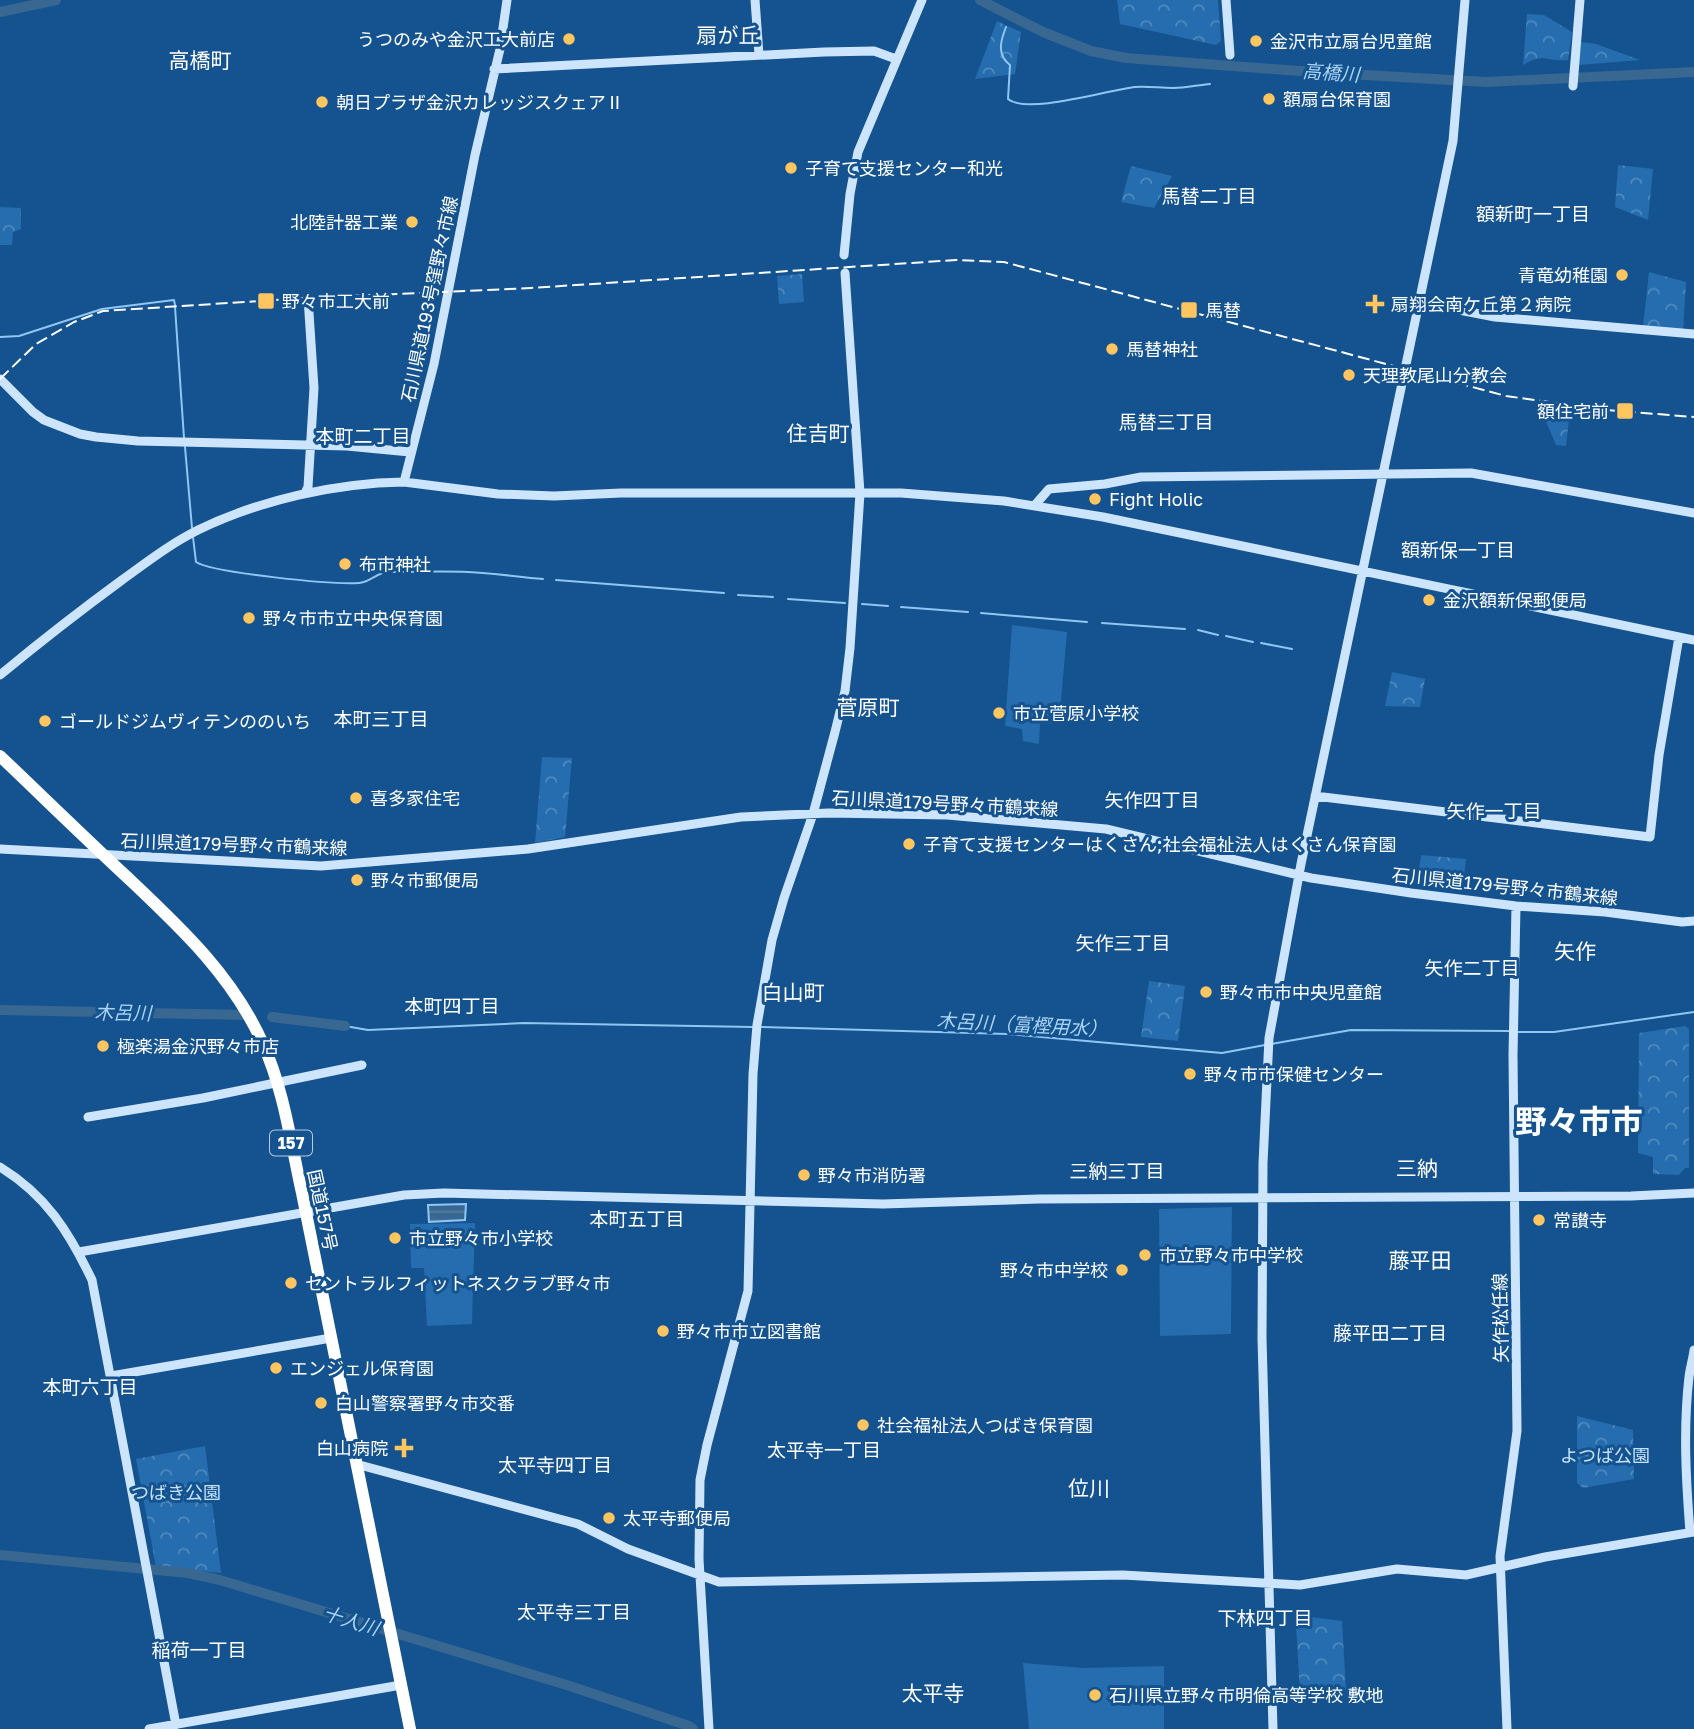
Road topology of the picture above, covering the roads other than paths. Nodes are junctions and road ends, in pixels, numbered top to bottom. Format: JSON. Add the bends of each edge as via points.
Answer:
{"nodes":[{"id":1,"x":507,"y":0,"type":"edge"},
{"id":2,"x":755,"y":0,"type":"edge"},
{"id":3,"x":922,"y":0,"type":"edge"},
{"id":4,"x":1226,"y":0,"type":"edge"},
{"id":5,"x":1465,"y":0,"type":"edge"},
{"id":6,"x":1580,"y":0,"type":"edge"},
{"id":7,"x":759,"y":55,"type":"junction"},
{"id":8,"x":1230,"y":55,"type":"dead end"},
{"id":9,"x":896,"y":59,"type":"junction"},
{"id":10,"x":494,"y":69,"type":"junction"},
{"id":11,"x":1573,"y":86,"type":"dead end"},
{"id":12,"x":844,"y":255,"type":"dead end"},
{"id":13,"x":845,"y":273,"type":"dead end"},
{"id":14,"x":308,"y":298,"type":"dead end"},
{"id":15,"x":1418,"y":302,"type":"junction"},
{"id":16,"x":1694,"y":334,"type":"edge"},
{"id":17,"x":0,"y":379,"type":"edge"},
{"id":18,"x":310,"y":444,"type":"junction"},
{"id":19,"x":410,"y":452,"type":"junction"},
{"id":20,"x":1385,"y":474,"type":"junction"},
{"id":21,"x":404,"y":482,"type":"junction"},
{"id":22,"x":305,"y":493,"type":"junction"},
{"id":23,"x":860,"y":493,"type":"junction"},
{"id":24,"x":1035,"y":505,"type":"junction"},
{"id":25,"x":1694,"y":513,"type":"edge"},
{"id":26,"x":1363,"y":572,"type":"junction"},
{"id":27,"x":1679,"y":637,"type":"junction"},
{"id":28,"x":1694,"y":640,"type":"edge"},
{"id":29,"x":0,"y":675,"type":"edge"},
{"id":30,"x":0,"y":756,"type":"edge"},
{"id":31,"x":1315,"y":796,"type":"junction"},
{"id":32,"x":813,"y":814,"type":"junction"},
{"id":33,"x":0,"y":849,"type":"edge"},
{"id":34,"x":104,"y":855,"type":"junction"},
{"id":35,"x":1299,"y":875,"type":"junction"},
{"id":36,"x":1516,"y":906,"type":"junction"},
{"id":37,"x":1694,"y":921,"type":"edge"},
{"id":38,"x":362,"y":1065,"type":"dead end"},
{"id":39,"x":276,"y":1083,"type":"junction"},
{"id":40,"x":88,"y":1117,"type":"dead end"},
{"id":41,"x":0,"y":1167,"type":"edge"},
{"id":42,"x":1694,"y":1193,"type":"edge"},
{"id":43,"x":1514,"y":1196,"type":"junction"},
{"id":44,"x":1263,"y":1198,"type":"junction"},
{"id":45,"x":750,"y":1200,"type":"junction"},
{"id":46,"x":306,"y":1213,"type":"junction"},
{"id":47,"x":79,"y":1252,"type":"junction"},
{"id":48,"x":331,"y":1338,"type":"junction"},
{"id":49,"x":1694,"y":1350,"type":"edge"},
{"id":50,"x":1693,"y":1363,"type":"edge"},
{"id":51,"x":111,"y":1376,"type":"junction"},
{"id":52,"x":356,"y":1464,"type":"junction"},
{"id":53,"x":1692,"y":1532,"type":"edge"},
{"id":54,"x":1501,"y":1566,"type":"junction"},
{"id":55,"x":702,"y":1576,"type":"junction"},
{"id":56,"x":1268,"y":1584,"type":"junction"},
{"id":57,"x":401,"y":1685,"type":"junction"},
{"id":58,"x":176,"y":1725,"type":"junction"},
{"id":59,"x":149,"y":1729,"type":"edge"},
{"id":60,"x":410,"y":1729,"type":"edge"},
{"id":61,"x":709,"y":1729,"type":"edge"},
{"id":62,"x":1273,"y":1729,"type":"edge"},
{"id":63,"x":1507,"y":1729,"type":"edge"}],
"edges":[{"from":1,"to":10,"type":"street","name":"石川県道193号窪野々市線"},
{"from":2,"to":7,"type":"street"},
{"from":3,"to":9,"type":"street"},
{"from":4,"to":8,"type":"street"},
{"from":5,"to":15,"type":"street","via":[[1453,141]]},
{"from":6,"to":11,"type":"street"},
{"from":7,"to":9,"type":"street","via":[[874,51]]},
{"from":7,"to":10,"type":"street"},
{"from":9,"to":12,"type":"street","via":[[858,152]]},
{"from":10,"to":19,"type":"street","name":"石川県道193号窪野々市線","via":[[434,364]]},
{"from":13,"to":23,"type":"street"},
{"from":14,"to":18,"type":"street","via":[[314,367]]},
{"from":15,"to":16,"type":"street","via":[[1495,317]]},
{"from":15,"to":20,"type":"street"},
{"from":17,"to":18,"type":"street","via":[[33,412],[80,434],[138,441]]},
{"from":18,"to":19,"type":"street"},
{"from":18,"to":22,"type":"street"},
{"from":19,"to":21,"type":"street","name":"石川県道193号窪野々市線"},
{"from":20,"to":24,"type":"street","via":[[1141,477],[1049,489]]},
{"from":20,"to":25,"type":"street","via":[[1497,476]]},
{"from":20,"to":26,"type":"street"},
{"from":21,"to":22,"type":"street"},
{"from":21,"to":23,"type":"street","via":[[554,496]]},
{"from":22,"to":29,"type":"street","via":[[224,519],[155,555]]},
{"from":23,"to":24,"type":"street"},
{"from":23,"to":32,"type":"street","via":[[845,691]]},
{"from":24,"to":26,"type":"street"},
{"from":26,"to":27,"type":"street"},
{"from":26,"to":31,"type":"street"},
{"from":27,"to":28,"type":"street"},
{"from":27,"to":31,"type":"street","via":[[1650,836]]},
{"from":30,"to":34,"type":"highway","name":"国道157号","number":"157"},
{"from":31,"to":35,"type":"street"},
{"from":32,"to":34,"type":"street","name":"石川県道179号野々市鶴来線","via":[[715,820],[528,849],[359,864],[309,866]]},
{"from":32,"to":35,"type":"street","name":"石川県道179号野々市鶴来線","via":[[947,815],[1106,829]]},
{"from":32,"to":45,"type":"street","via":[[772,940],[757,1029]]},
{"from":33,"to":34,"type":"street","name":"石川県道179号野々市鶴来線"},
{"from":34,"to":39,"type":"highway","name":"国道157号","number":"157","via":[[218,968],[263,1043]]},
{"from":35,"to":36,"type":"street","name":"石川県道179号野々市鶴来線"},
{"from":35,"to":44,"type":"street","via":[[1269,1046]]},
{"from":36,"to":37,"type":"street","name":"石川県道179号野々市鶴来線"},
{"from":36,"to":43,"type":"street","name":"矢作松任線"},
{"from":38,"to":39,"type":"street"},
{"from":39,"to":40,"type":"street"},
{"from":39,"to":46,"type":"highway","name":"国道157号","number":"157"},
{"from":41,"to":47,"type":"street","via":[[35,1193],[62,1223]]},
{"from":42,"to":43,"type":"street"},
{"from":43,"to":44,"type":"street"},
{"from":43,"to":54,"type":"street","name":"矢作松任線","via":[[1517,1431]]},
{"from":44,"to":45,"type":"street","via":[[923,1204]]},
{"from":44,"to":56,"type":"street"},
{"from":45,"to":46,"type":"street","via":[[444,1193],[404,1195]]},
{"from":45,"to":55,"type":"street","via":[[748,1292],[701,1480]]},
{"from":46,"to":47,"type":"street"},
{"from":46,"to":48,"type":"highway","name":"国道157号","number":"157"},
{"from":47,"to":51,"type":"street","via":[[92,1280]]},
{"from":48,"to":51,"type":"street"},
{"from":48,"to":52,"type":"highway","name":"国道157号","number":"157"},
{"from":49,"to":50,"type":"street"},
{"from":50,"to":53,"type":"street","via":[[1687,1420]]},
{"from":51,"to":58,"type":"street"},
{"from":52,"to":55,"type":"street","via":[[578,1524],[628,1549]]},
{"from":52,"to":57,"type":"highway","name":"国道157号","number":"157"},
{"from":53,"to":54,"type":"street"},
{"from":54,"to":56,"type":"street","via":[[1466,1575],[1397,1569],[1324,1583]]},
{"from":54,"to":63,"type":"street","name":"矢作松任線"},
{"from":55,"to":56,"type":"street","via":[[719,1582],[747,1582],[1112,1575]]},
{"from":55,"to":61,"type":"street"},
{"from":56,"to":62,"type":"street"},
{"from":57,"to":58,"type":"street"},
{"from":57,"to":60,"type":"highway","name":"国道157号","number":"157"},
{"from":58,"to":59,"type":"street"}]}
